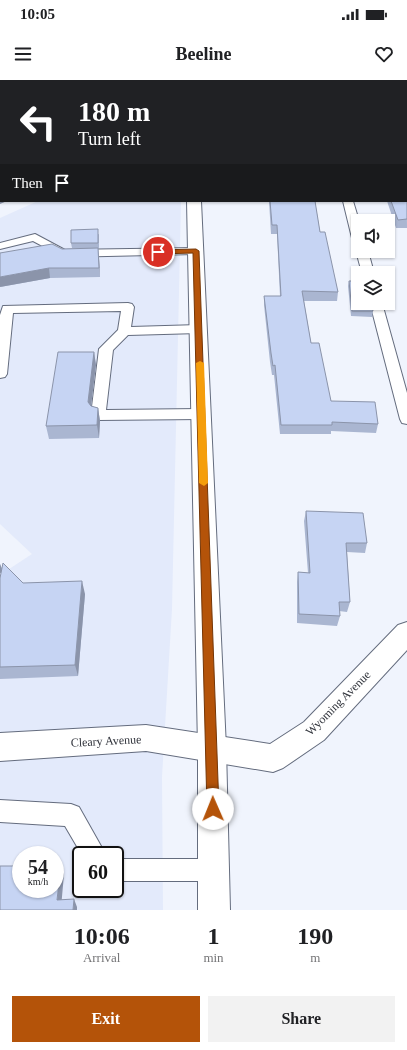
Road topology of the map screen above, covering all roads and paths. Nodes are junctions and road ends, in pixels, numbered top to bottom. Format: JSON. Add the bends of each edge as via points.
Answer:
{"nodes":[{"id":1,"x":194,"y":202,"type":"edge"},
{"id":2,"x":348,"y":202,"type":"edge"},
{"id":3,"x":352,"y":214,"type":"edge"},
{"id":4,"x":0,"y":246,"type":"edge"},
{"id":5,"x":196,"y":251,"type":"junction"},
{"id":6,"x":378,"y":310,"type":"edge"},
{"id":7,"x":199,"y":329,"type":"junction"},
{"id":8,"x":124,"y":331,"type":"junction"},
{"id":9,"x":0,"y":374,"type":"edge"},
{"id":10,"x":201,"y":414,"type":"junction"},
{"id":11,"x":407,"y":419,"type":"edge"},
{"id":12,"x":407,"y":632,"type":"edge"},
{"id":13,"x":0,"y":747,"type":"edge"},
{"id":14,"x":212,"y":748,"type":"junction"},
{"id":15,"x":0,"y":811,"type":"edge"},
{"id":16,"x":90,"y":846,"type":"edge"},
{"id":17,"x":124,"y":870,"type":"edge"},
{"id":18,"x":214,"y":870,"type":"junction"},
{"id":19,"x":214,"y":910,"type":"edge"}],
"edges":[{"from":1,"to":5,"type":"main road"},
{"from":2,"to":3,"type":"lane"},
{"from":4,"to":5,"type":"lane","via":[[35,237],[63,254]]},
{"from":5,"to":7,"type":"main road"},
{"from":6,"to":11,"type":"lane"},
{"from":7,"to":8,"type":"lane"},
{"from":7,"to":10,"type":"main road"},
{"from":8,"to":9,"type":"lane","via":[[128,307],[7,309]]},
{"from":8,"to":10,"type":"lane","via":[[106,349],[98,415]]},
{"from":10,"to":14,"type":"main road"},
{"from":12,"to":14,"type":"main road","name":"Wyoming Avenue","via":[[314,731],[273,758]]},
{"from":13,"to":14,"type":"main road","name":"Cleary Avenue","via":[[146,738]]},
{"from":14,"to":18,"type":"main road"},
{"from":15,"to":16,"type":"lane","via":[[71,815]]},
{"from":17,"to":18,"type":"lane"},
{"from":18,"to":19,"type":"main road"}]}
